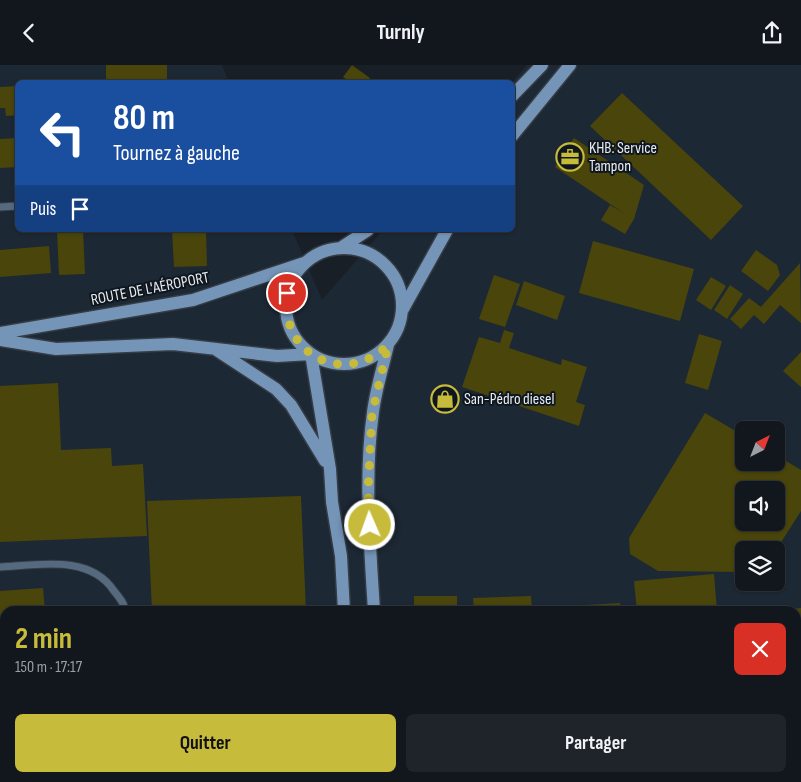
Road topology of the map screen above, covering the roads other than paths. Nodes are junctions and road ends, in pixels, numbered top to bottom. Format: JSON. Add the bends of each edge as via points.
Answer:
{"nodes":[{"id":1,"x":542,"y":65,"type":"edge"},
{"id":2,"x":570,"y":65,"type":"edge"},
{"id":3,"x":515,"y":93,"type":"edge"},
{"id":4,"x":515,"y":132,"type":"edge"},
{"id":5,"x":15,"y":206,"type":"edge"},
{"id":6,"x":0,"y":207,"type":"edge"},
{"id":7,"x":365,"y":232,"type":"edge"},
{"id":8,"x":446,"y":232,"type":"edge"},
{"id":9,"x":342,"y":247,"type":"junction"},
{"id":10,"x":304,"y":263,"type":"junction"},
{"id":11,"x":403,"y":309,"type":"junction"},
{"id":12,"x":0,"y":333,"type":"edge"},
{"id":13,"x":0,"y":340,"type":"edge"},
{"id":14,"x":388,"y":345,"type":"junction"},
{"id":15,"x":211,"y":347,"type":"junction"},
{"id":16,"x":311,"y":354,"type":"junction"},
{"id":17,"x":330,"y":469,"type":"junction"},
{"id":18,"x":0,"y":567,"type":"edge"},
{"id":19,"x":124,"y":606,"type":"edge"},
{"id":20,"x":344,"y":606,"type":"edge"},
{"id":21,"x":374,"y":606,"type":"edge"}],
"edges":[{"from":1,"to":3,"type":"main road"},
{"from":2,"to":4,"type":"main road"},
{"from":5,"to":6,"type":"lane"},
{"from":7,"to":9,"type":"main road"},
{"from":8,"to":11,"type":"main road"},
{"from":9,"to":10,"type":"main road","via":[[322,252]]},
{"from":9,"to":11,"type":"main road","via":[[363,251],[382,261],[396,278]]},
{"from":10,"to":12,"type":"main road","name":"ROUTE DE L'AÉROPORT","via":[[193,300]]},
{"from":10,"to":16,"type":"main road","via":[[290,282],[285,304],[286,316],[295,337]]},
{"from":11,"to":14,"type":"main road","via":[[398,328]]},
{"from":13,"to":15,"type":"main road","via":[[56,349],[173,344]]},
{"from":14,"to":16,"type":"main road","via":[[372,358],[352,364],[330,363]]},
{"from":14,"to":21,"type":"main road","via":[[376,392],[370,441],[368,492]]},
{"from":15,"to":16,"type":"main road","via":[[276,356]]},
{"from":15,"to":17,"type":"main road","via":[[276,389],[291,405]]},
{"from":16,"to":17,"type":"main road"},
{"from":17,"to":20,"type":"main road"},
{"from":18,"to":19,"type":"lane","via":[[64,563],[90,571],[110,585]]}]}
